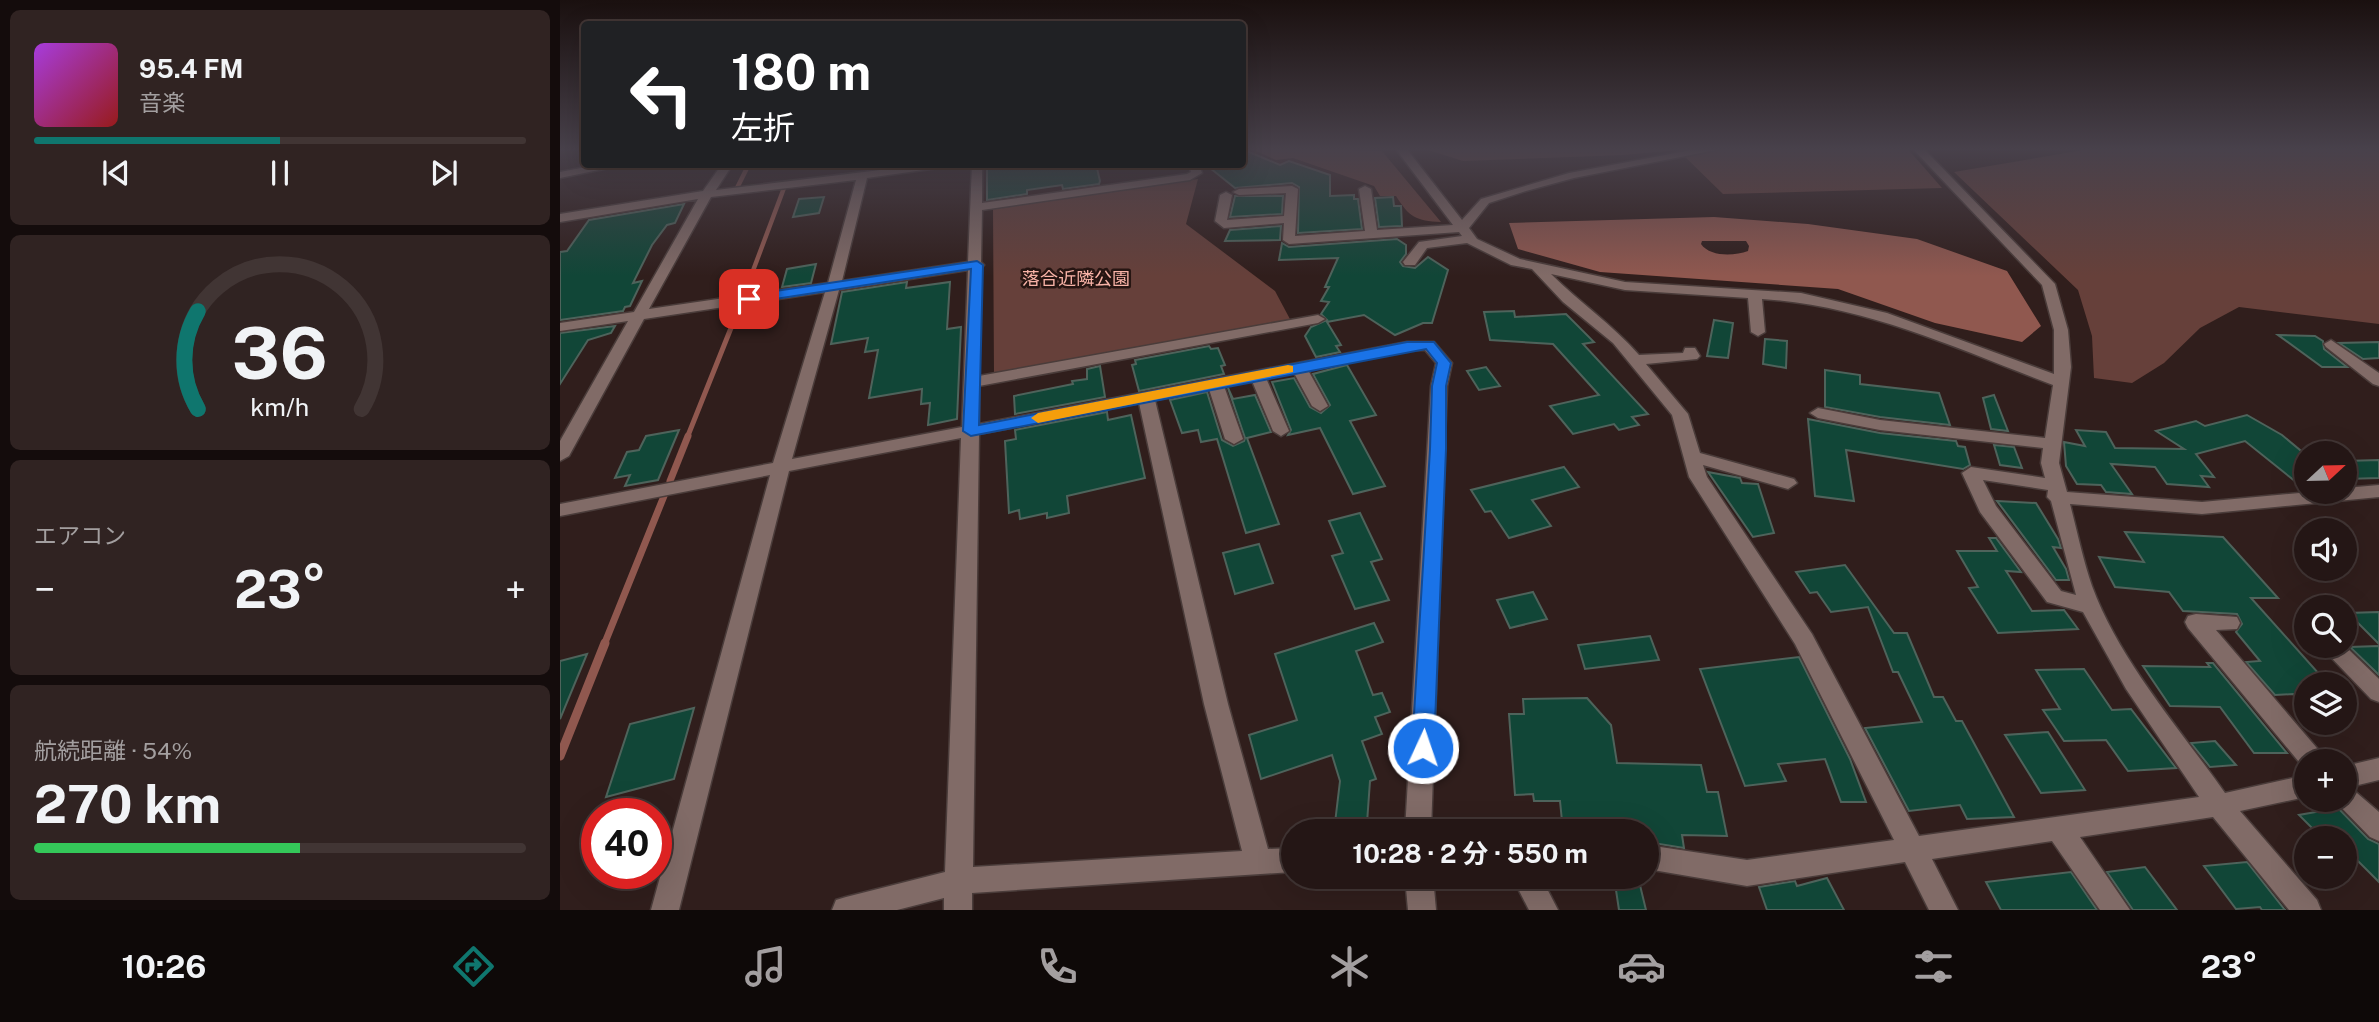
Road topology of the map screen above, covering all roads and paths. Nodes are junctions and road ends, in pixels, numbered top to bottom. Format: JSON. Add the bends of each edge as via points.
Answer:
{"nodes":[{"id":1,"x":709,"y":190,"type":"edge"},
{"id":2,"x":737,"y":190,"type":"edge"},
{"id":3,"x":859,"y":190,"type":"edge"},
{"id":4,"x":976,"y":190,"type":"edge"},
{"id":5,"x":1094,"y":190,"type":"edge"},
{"id":6,"x":1270,"y":190,"type":"edge"},
{"id":7,"x":1292,"y":190,"type":"edge"},
{"id":8,"x":1365,"y":190,"type":"edge"},
{"id":9,"x":1432,"y":190,"type":"edge"},
{"id":10,"x":1518,"y":190,"type":"edge"},
{"id":11,"x":1958,"y":190,"type":"edge"},
{"id":12,"x":707,"y":194,"type":"junction"},
{"id":13,"x":976,"y":207,"type":"junction"},
{"id":14,"x":575,"y":216,"type":"junction"},
{"id":15,"x":560,"y":218,"type":"edge"},
{"id":16,"x":1290,"y":219,"type":"junction"},
{"id":17,"x":1466,"y":233,"type":"junction"},
{"id":18,"x":560,"y":234,"type":"edge"},
{"id":19,"x":1372,"y":235,"type":"junction"},
{"id":20,"x":1410,"y":262,"type":"dead end"},
{"id":21,"x":977,"y":265,"type":"junction"},
{"id":22,"x":1536,"y":266,"type":"junction"},
{"id":23,"x":831,"y":287,"type":"junction"},
{"id":24,"x":1755,"y":294,"type":"junction"},
{"id":25,"x":640,"y":315,"type":"junction"},
{"id":26,"x":1318,"y":319,"type":"dead end"},
{"id":27,"x":560,"y":327,"type":"edge"},
{"id":28,"x":1758,"y":332,"type":"dead end"},
{"id":29,"x":2331,"y":344,"type":"dead end"},
{"id":30,"x":1690,"y":351,"type":"dead end"},
{"id":31,"x":1636,"y":360,"type":"junction"},
{"id":32,"x":1299,"y":367,"type":"junction"},
{"id":33,"x":1257,"y":375,"type":"junction"},
{"id":34,"x":2379,"y":381,"type":"edge"},
{"id":35,"x":974,"y":382,"type":"junction"},
{"id":36,"x":1216,"y":384,"type":"junction"},
{"id":37,"x":2059,"y":388,"type":"junction"},
{"id":38,"x":1146,"y":397,"type":"junction"},
{"id":39,"x":1320,"y":407,"type":"dead end"},
{"id":40,"x":1818,"y":413,"type":"dead end"},
{"id":41,"x":971,"y":431,"type":"junction"},
{"id":42,"x":1282,"y":431,"type":"dead end"},
{"id":43,"x":1234,"y":439,"type":"dead end"},
{"id":44,"x":2052,"y":444,"type":"junction"},
{"id":45,"x":560,"y":456,"type":"edge"},
{"id":46,"x":1691,"y":456,"type":"junction"},
{"id":47,"x":781,"y":467,"type":"junction"},
{"id":48,"x":1788,"y":483,"type":"dead end"},
{"id":49,"x":2055,"y":491,"type":"junction"},
{"id":50,"x":2379,"y":491,"type":"edge"},
{"id":51,"x":560,"y":510,"type":"edge"},
{"id":52,"x":2091,"y":607,"type":"junction"},
{"id":53,"x":2229,"y":623,"type":"dead end"},
{"id":54,"x":2343,"y":658,"type":"edge"},
{"id":55,"x":2379,"y":693,"type":"edge"},
{"id":56,"x":2304,"y":749,"type":"edge"},
{"id":57,"x":2379,"y":769,"type":"edge"},
{"id":58,"x":2357,"y":774,"type":"edge"},
{"id":59,"x":2294,"y":789,"type":"edge"},
{"id":60,"x":2219,"y":805,"type":"junction"},
{"id":61,"x":2357,"y":808,"type":"edge"},
{"id":62,"x":1419,"y":819,"type":"edge"},
{"id":63,"x":2059,"y":829,"type":"junction"},
{"id":64,"x":2379,"y":829,"type":"edge"},
{"id":65,"x":1912,"y":851,"type":"junction"},
{"id":66,"x":1659,"y":860,"type":"edge"},
{"id":67,"x":1281,"y":861,"type":"edge"},
{"id":68,"x":1258,"y":862,"type":"junction"},
{"id":69,"x":959,"y":881,"type":"junction"},
{"id":70,"x":1420,"y":889,"type":"edge"},
{"id":71,"x":1533,"y":889,"type":"edge"},
{"id":72,"x":665,"y":910,"type":"edge"},
{"id":73,"x":846,"y":910,"type":"edge"},
{"id":74,"x":958,"y":910,"type":"edge"},
{"id":75,"x":1422,"y":910,"type":"edge"},
{"id":76,"x":1544,"y":910,"type":"edge"},
{"id":77,"x":1944,"y":910,"type":"edge"},
{"id":78,"x":2116,"y":910,"type":"edge"},
{"id":79,"x":2307,"y":910,"type":"edge"}],
"edges":[{"from":1,"to":12,"type":"street"},
{"from":2,"to":12,"type":"street"},
{"from":3,"to":23,"type":"street"},
{"from":4,"to":13,"type":"street"},
{"from":5,"to":13,"type":"street"},
{"from":6,"to":16,"type":"street","via":[[1232,193],[1221,220],[1224,224]]},
{"from":7,"to":16,"type":"street"},
{"from":8,"to":19,"type":"street"},
{"from":9,"to":17,"type":"street"},
{"from":10,"to":17,"type":"street","via":[[1486,201]]},
{"from":11,"to":37,"type":"street","via":[[2048,284],[2061,330]]},
{"from":12,"to":14,"type":"street"},
{"from":12,"to":25,"type":"street"},
{"from":13,"to":21,"type":"street"},
{"from":14,"to":15,"type":"street"},
{"from":14,"to":18,"type":"street"},
{"from":16,"to":19,"type":"street","via":[[1289,240]]},
{"from":17,"to":19,"type":"street"},
{"from":17,"to":20,"type":"street","via":[[1423,245]]},
{"from":17,"to":22,"type":"street","via":[[1516,262]]},
{"from":21,"to":23,"type":"street"},
{"from":21,"to":35,"type":"street"},
{"from":22,"to":24,"type":"street","via":[[1625,286]]},
{"from":22,"to":31,"type":"street"},
{"from":23,"to":25,"type":"street"},
{"from":23,"to":47,"type":"street"},
{"from":24,"to":28,"type":"street"},
{"from":24,"to":37,"type":"street","via":[[1801,297],[1882,316]]},
{"from":25,"to":27,"type":"street"},
{"from":25,"to":45,"type":"street"},
{"from":26,"to":35,"type":"street"},
{"from":29,"to":34,"type":"street"},
{"from":30,"to":31,"type":"street","via":[[1692,356],[1676,360]]},
{"from":31,"to":46,"type":"street","via":[[1680,414]]},
{"from":32,"to":33,"type":"street"},
{"from":32,"to":39,"type":"street"},
{"from":32,"to":62,"type":"street","via":[[1429,345],[1444,363],[1439,386]]},
{"from":33,"to":36,"type":"street"},
{"from":33,"to":42,"type":"street"},
{"from":35,"to":41,"type":"street"},
{"from":36,"to":38,"type":"street"},
{"from":36,"to":43,"type":"street"},
{"from":37,"to":44,"type":"street"},
{"from":38,"to":41,"type":"street"},
{"from":38,"to":68,"type":"street","via":[[1216,704]]},
{"from":40,"to":44,"type":"street","via":[[1880,425]]},
{"from":41,"to":47,"type":"street"},
{"from":41,"to":69,"type":"street"},
{"from":44,"to":49,"type":"street"},
{"from":46,"to":48,"type":"street"},
{"from":46,"to":65,"type":"street","via":[[1698,477],[1804,640]]},
{"from":47,"to":51,"type":"street"},
{"from":47,"to":72,"type":"street"},
{"from":49,"to":50,"type":"street","via":[[2202,508]]},
{"from":49,"to":52,"type":"street"},
{"from":49,"to":52,"type":"street","via":[[1970,473],[1987,508],[2054,597]]},
{"from":52,"to":60,"type":"street","via":[[2134,683]]},
{"from":53,"to":56,"type":"street","via":[[2196,622]]},
{"from":54,"to":55,"type":"street"},
{"from":57,"to":58,"type":"street"},
{"from":59,"to":60,"type":"street"},
{"from":60,"to":63,"type":"street"},
{"from":60,"to":79,"type":"street"},
{"from":61,"to":64,"type":"street"},
{"from":63,"to":65,"type":"street"},
{"from":63,"to":78,"type":"street"},
{"from":65,"to":66,"type":"street","via":[[1747,873]]},
{"from":65,"to":77,"type":"street"},
{"from":67,"to":68,"type":"street"},
{"from":68,"to":69,"type":"street"},
{"from":69,"to":73,"type":"street"},
{"from":69,"to":74,"type":"street"},
{"from":70,"to":75,"type":"street"},
{"from":71,"to":76,"type":"street"}]}
